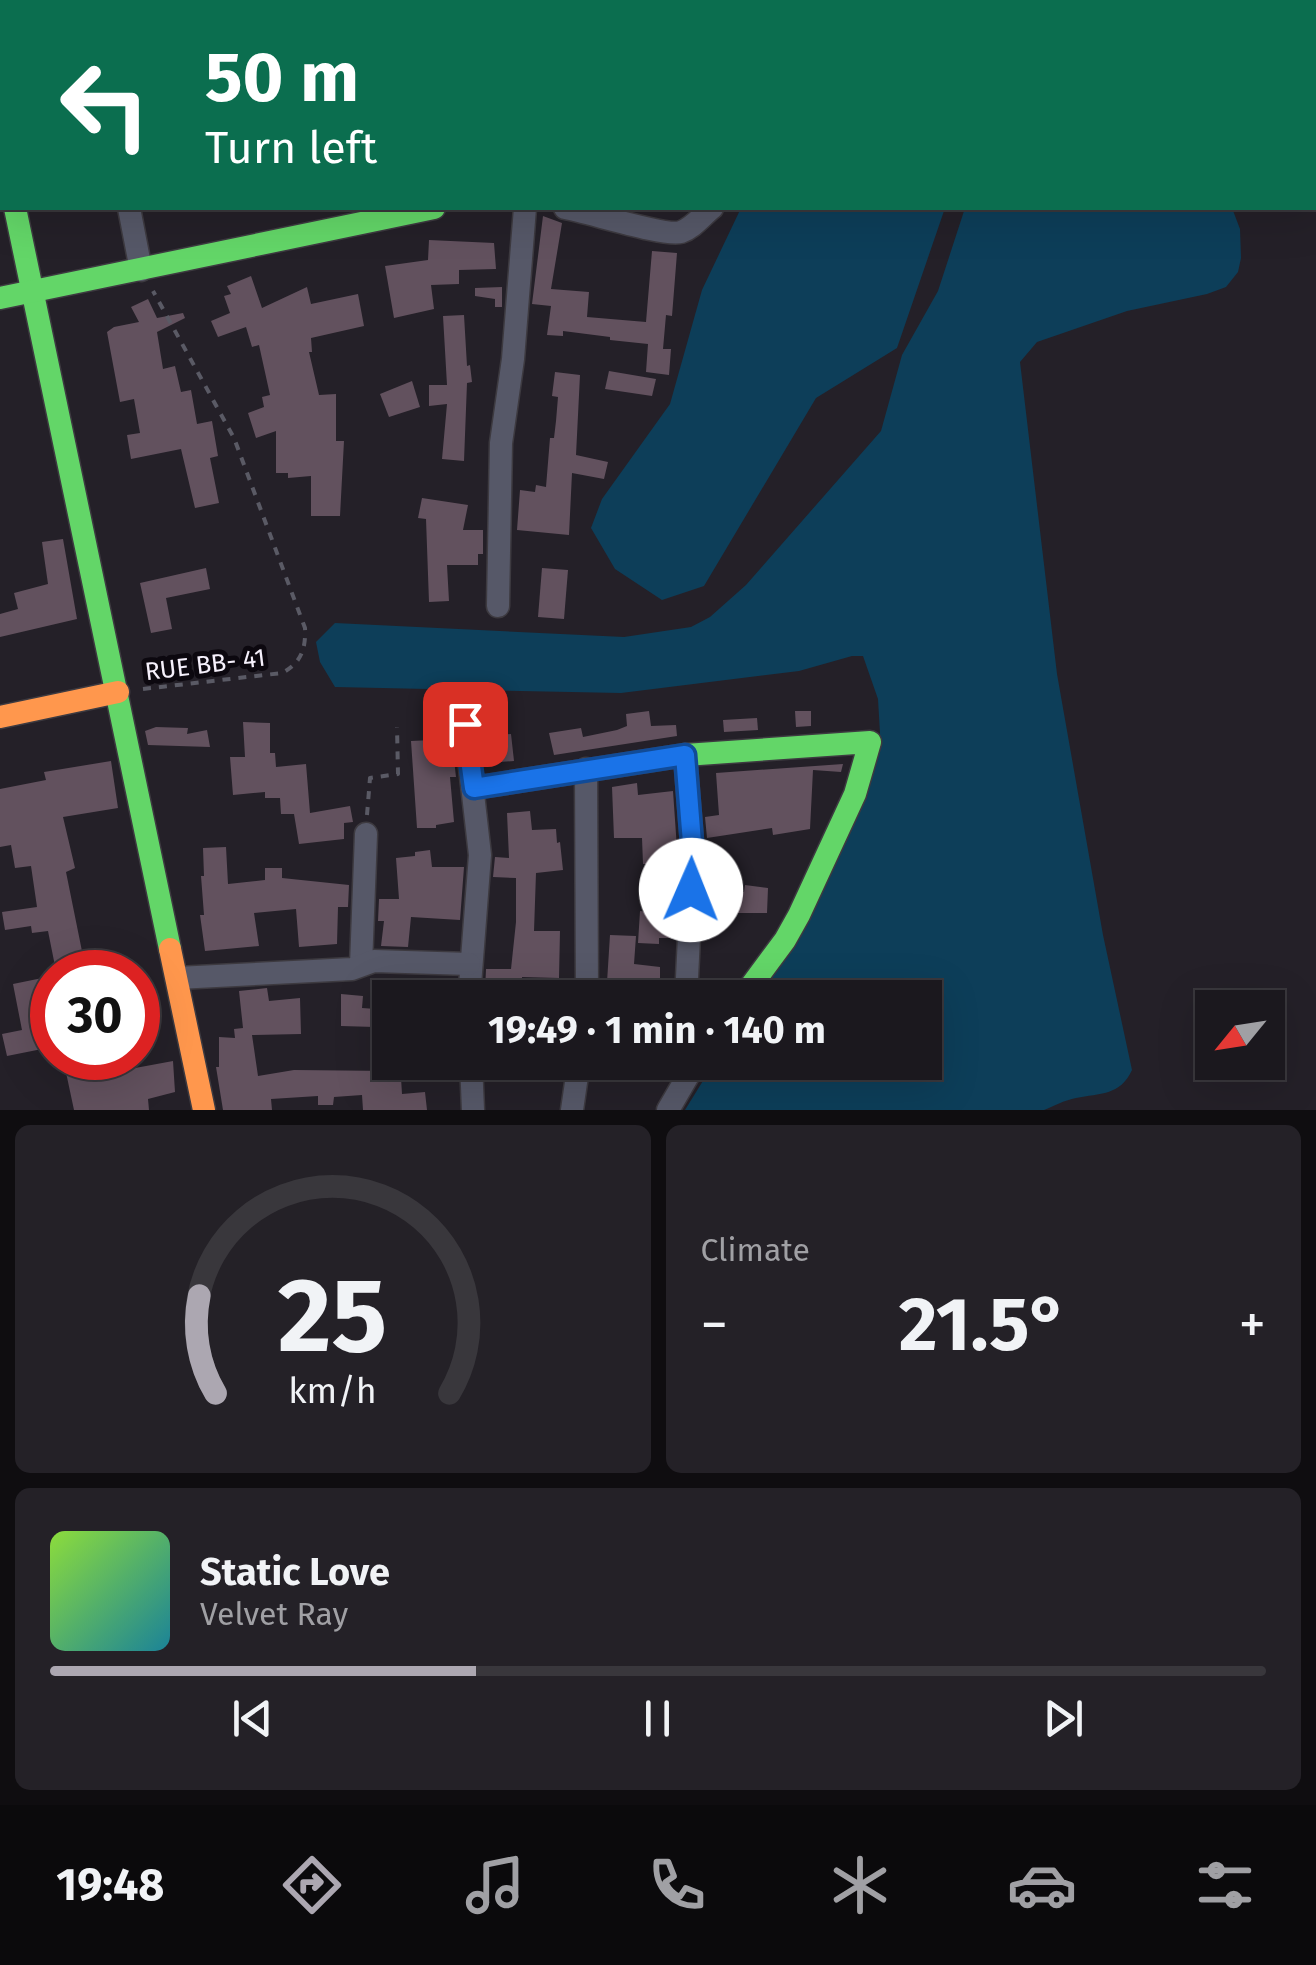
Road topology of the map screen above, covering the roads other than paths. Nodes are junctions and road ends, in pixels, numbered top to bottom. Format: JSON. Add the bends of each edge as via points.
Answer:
{"nodes":[{"id":1,"x":316,"y":0,"type":"edge"},
{"id":2,"x":324,"y":0,"type":"edge"},
{"id":3,"x":15,"y":210,"type":"edge"},
{"id":4,"x":129,"y":210,"type":"edge"},
{"id":5,"x":425,"y":210,"type":"edge"},
{"id":6,"x":525,"y":210,"type":"edge"},
{"id":7,"x":577,"y":210,"type":"edge"},
{"id":8,"x":710,"y":210,"type":"edge"},
{"id":9,"x":141,"y":270,"type":"junction"},
{"id":10,"x":33,"y":292,"type":"junction"},
{"id":11,"x":0,"y":298,"type":"edge"},
{"id":12,"x":498,"y":606,"type":"dead end"},
{"id":13,"x":118,"y":692,"type":"junction"},
{"id":14,"x":0,"y":717,"type":"edge"},
{"id":15,"x":465,"y":724,"type":"dead end"},
{"id":16,"x":685,"y":755,"type":"junction"},
{"id":17,"x":586,"y":769,"type":"junction"},
{"id":18,"x":474,"y":788,"type":"junction"},
{"id":19,"x":366,"y":834,"type":"road end"},
{"id":20,"x":469,"y":964,"type":"junction"},
{"id":21,"x":361,"y":965,"type":"junction"},
{"id":22,"x":177,"y":978,"type":"junction"},
{"id":23,"x":469,"y":980,"type":"edge"},
{"id":24,"x":587,"y":980,"type":"edge"},
{"id":25,"x":687,"y":980,"type":"edge"},
{"id":26,"x":755,"y":980,"type":"edge"},
{"id":27,"x":472,"y":1080,"type":"edge"},
{"id":28,"x":576,"y":1080,"type":"edge"},
{"id":29,"x":686,"y":1080,"type":"edge"},
{"id":30,"x":204,"y":1110,"type":"edge"},
{"id":31,"x":473,"y":1110,"type":"edge"},
{"id":32,"x":572,"y":1110,"type":"edge"},
{"id":33,"x":668,"y":1110,"type":"edge"}],
"edges":[{"from":1,"to":2,"type":"street"},
{"from":3,"to":10,"type":"street"},
{"from":4,"to":9,"type":"street"},
{"from":5,"to":9,"type":"street"},
{"from":6,"to":12,"type":"street","via":[[501,443]]},
{"from":7,"to":8,"type":"street","via":[[662,233],[678,233]]},
{"from":9,"to":10,"type":"street"},
{"from":10,"to":11,"type":"street"},
{"from":10,"to":13,"type":"street"},
{"from":13,"to":14,"type":"street"},
{"from":13,"to":22,"type":"street"},
{"from":15,"to":18,"type":"street"},
{"from":16,"to":17,"type":"street"},
{"from":16,"to":25,"type":"street","via":[[693,855]]},
{"from":16,"to":26,"type":"street","via":[[871,744],[855,794],[790,931]]},
{"from":17,"to":18,"type":"street"},
{"from":17,"to":24,"type":"street"},
{"from":18,"to":20,"type":"street","via":[[480,855]]},
{"from":19,"to":21,"type":"street"},
{"from":20,"to":21,"type":"street"},
{"from":20,"to":23,"type":"street"},
{"from":21,"to":22,"type":"street"},
{"from":22,"to":30,"type":"street"},
{"from":27,"to":31,"type":"street"},
{"from":28,"to":32,"type":"street"},
{"from":29,"to":33,"type":"street"}]}
